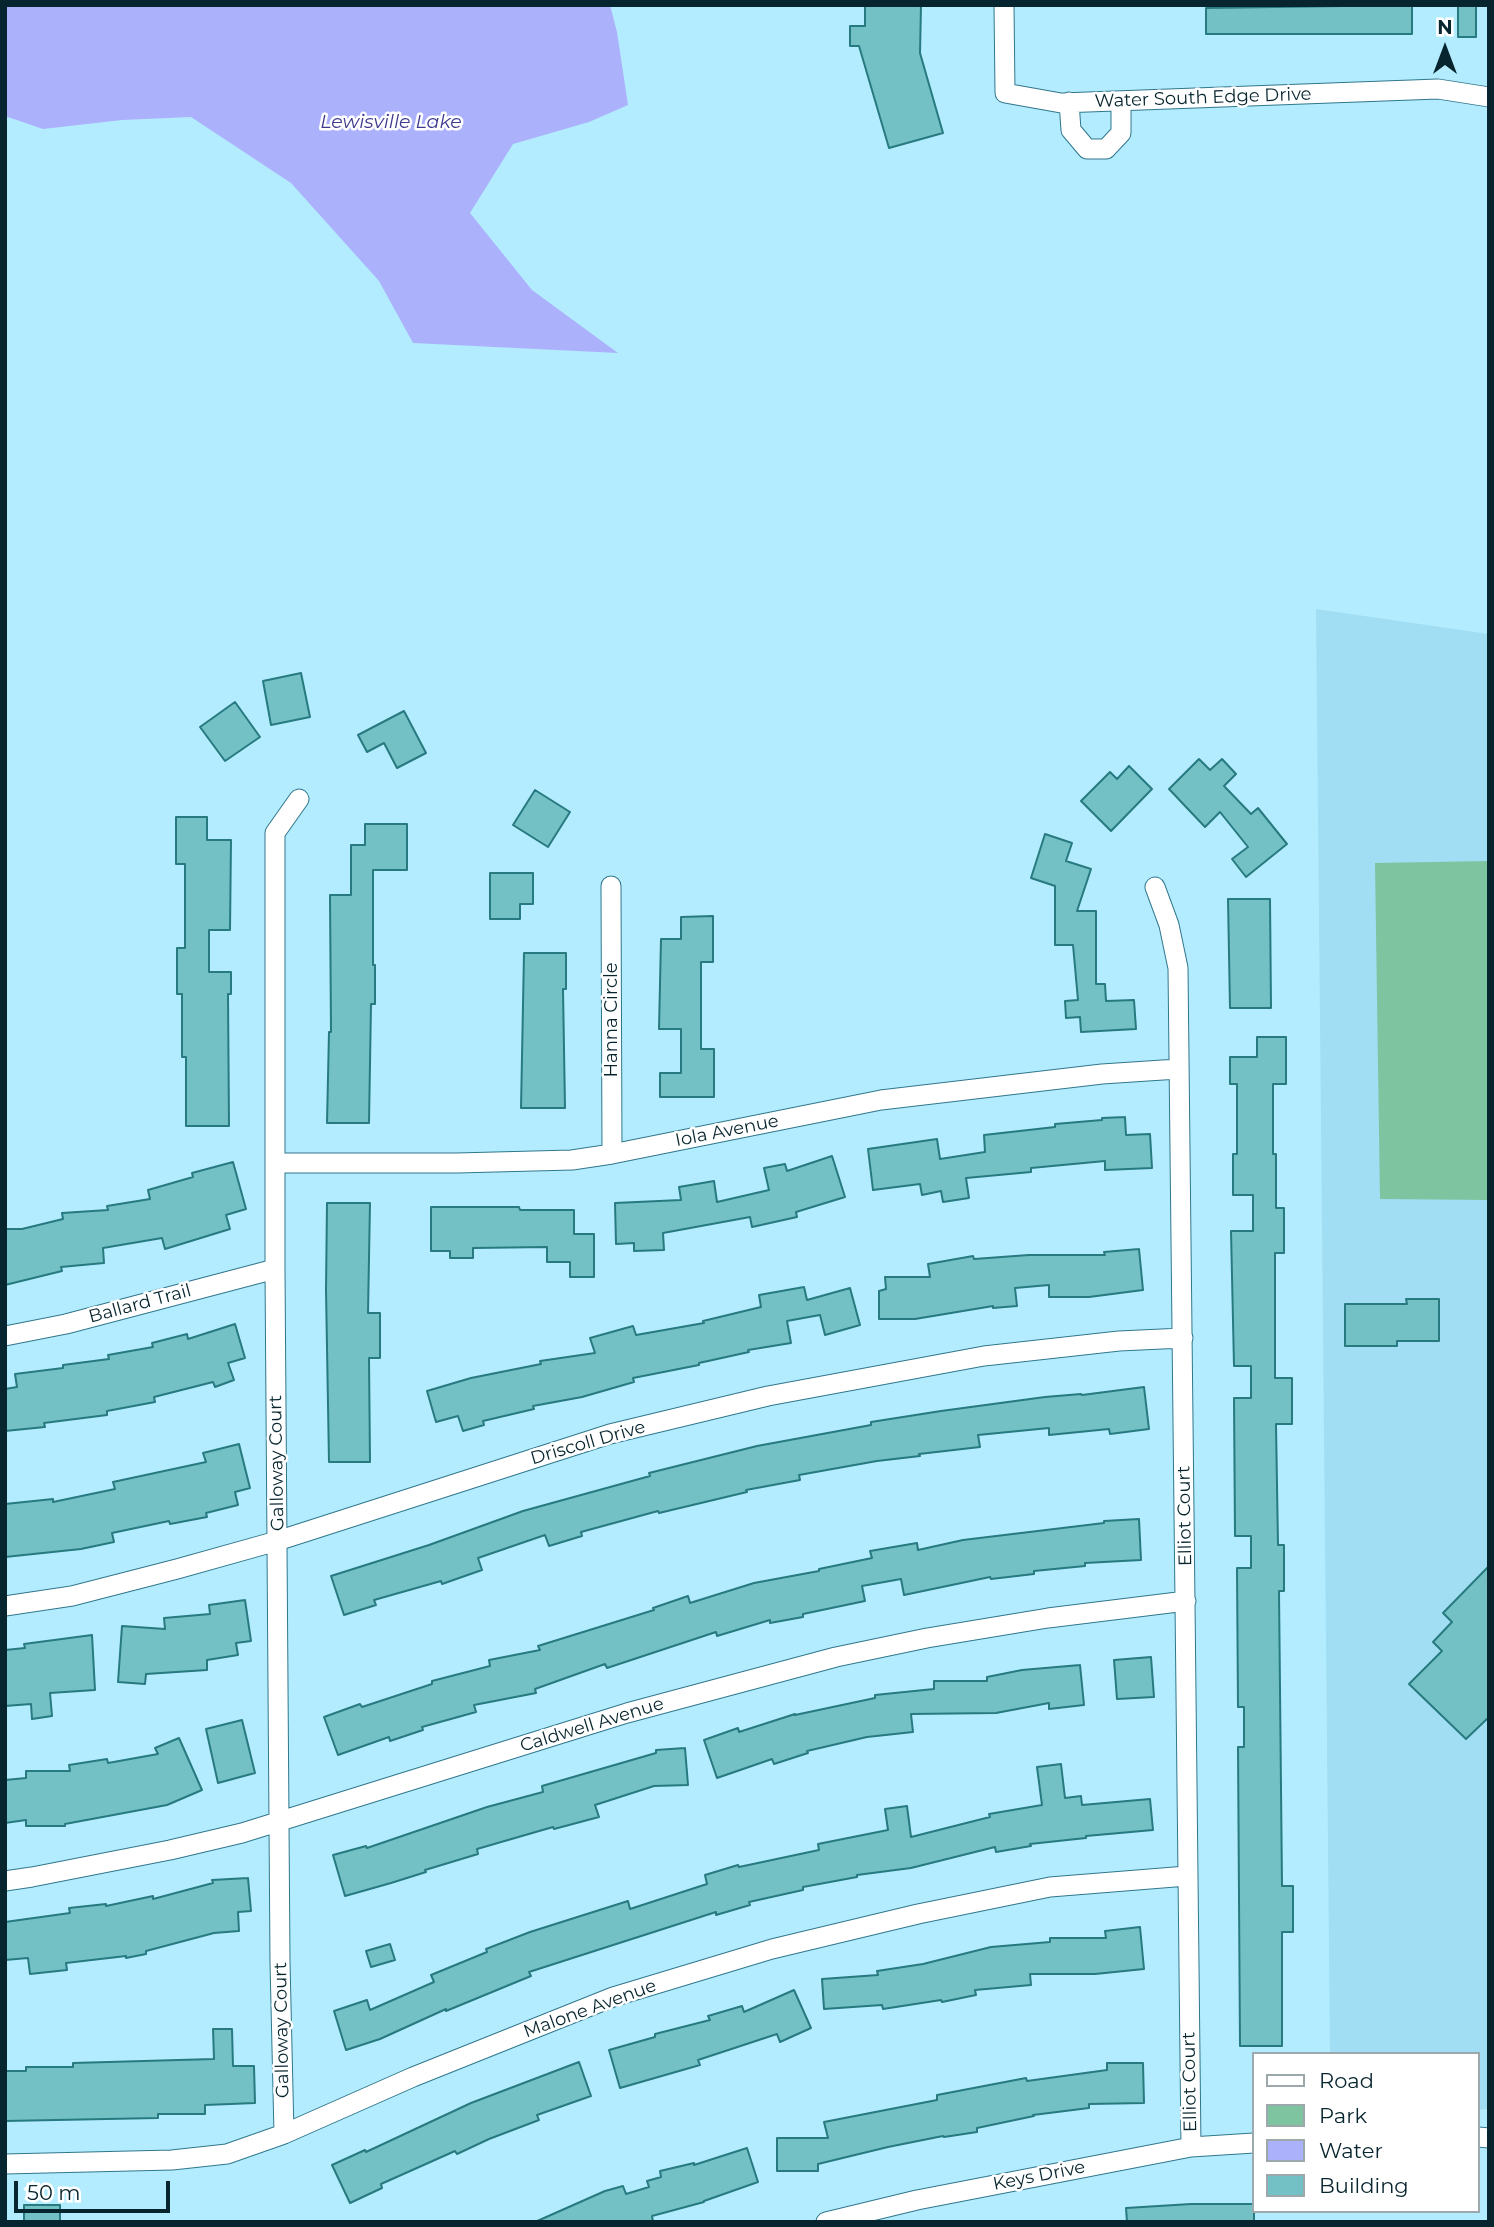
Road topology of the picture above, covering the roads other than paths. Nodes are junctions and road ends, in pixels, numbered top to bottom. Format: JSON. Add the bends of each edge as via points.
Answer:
{"nodes":[{"id":1,"x":1004,"y":5,"type":"edge"},
{"id":2,"x":1489,"y":97,"type":"edge"},
{"id":3,"x":1121,"y":101,"type":"junction"},
{"id":4,"x":1069,"y":102,"type":"junction"},
{"id":5,"x":299,"y":799,"type":"dead end"},
{"id":6,"x":611,"y":886,"type":"dead end"},
{"id":7,"x":1155,"y":887,"type":"dead end"},
{"id":8,"x":1178,"y":1069,"type":"junction"},
{"id":9,"x":612,"y":1154,"type":"junction"},
{"id":10,"x":275,"y":1163,"type":"junction"},
{"id":11,"x":275,"y":1269,"type":"junction"},
{"id":12,"x":5,"y":1336,"type":"edge"},
{"id":13,"x":1183,"y":1338,"type":"junction"},
{"id":14,"x":277,"y":1541,"type":"junction"},
{"id":15,"x":1185,"y":1601,"type":"junction"},
{"id":16,"x":5,"y":1606,"type":"edge"},
{"id":17,"x":280,"y":1822,"type":"junction"},
{"id":18,"x":1187,"y":1876,"type":"junction"},
{"id":19,"x":5,"y":1881,"type":"edge"},
{"id":20,"x":284,"y":2134,"type":"junction"},
{"id":21,"x":1252,"y":2143,"type":"edge"},
{"id":22,"x":1191,"y":2147,"type":"junction"},
{"id":23,"x":5,"y":2164,"type":"edge"},
{"id":24,"x":826,"y":2222,"type":"edge"}],
"edges":[{"from":1,"to":4,"type":"street","name":"Water South Edge Drive","via":[[1005,93]]},
{"from":2,"to":3,"type":"street","name":"Water South Edge Drive","via":[[1438,89]]},
{"from":3,"to":4,"type":"street","name":"Water South Edge Drive"},
{"from":3,"to":4,"type":"street","via":[[1121,132],[1106,149],[1087,149],[1071,130]]},
{"from":5,"to":10,"type":"street","name":"Galloway Court","via":[[275,833]]},
{"from":6,"to":9,"type":"street","name":"Hanna Circle"},
{"from":7,"to":8,"type":"street","name":"Elliot Court","via":[[1178,968]]},
{"from":8,"to":9,"type":"street","name":"Iola Avenue","via":[[881,1100]]},
{"from":8,"to":13,"type":"street","name":"Elliot Court"},
{"from":9,"to":10,"type":"street","name":"Iola Avenue","via":[[572,1160]]},
{"from":10,"to":11,"type":"street","name":"Galloway Court"},
{"from":11,"to":12,"type":"street","name":"Ballard Trail"},
{"from":11,"to":14,"type":"street","name":"Galloway Court"},
{"from":13,"to":14,"type":"street","name":"Driscoll Drive","via":[[984,1356],[768,1396],[610,1434]]},
{"from":13,"to":15,"type":"street","name":"Elliot Court"},
{"from":14,"to":16,"type":"street","name":"Driscoll Drive","via":[[72,1596]]},
{"from":14,"to":17,"type":"street","name":"Galloway Court"},
{"from":15,"to":17,"type":"street","name":"Caldwell Avenue","via":[[1048,1618],[836,1657],[627,1713]]},
{"from":15,"to":18,"type":"street","name":"Elliot Court"},
{"from":17,"to":19,"type":"street","name":"Caldwell Avenue","via":[[170,1850]]},
{"from":17,"to":20,"type":"street","name":"Galloway Court"},
{"from":18,"to":20,"type":"street","name":"Malone Avenue","via":[[1050,1887],[772,1950],[613,1997]]},
{"from":18,"to":22,"type":"street","name":"Elliot Court"},
{"from":20,"to":23,"type":"street","name":"Malone Avenue","via":[[227,2154],[186,2159]]},
{"from":21,"to":22,"type":"street","name":"Keys Drive"},
{"from":22,"to":24,"type":"street","name":"Keys Drive"}]}
